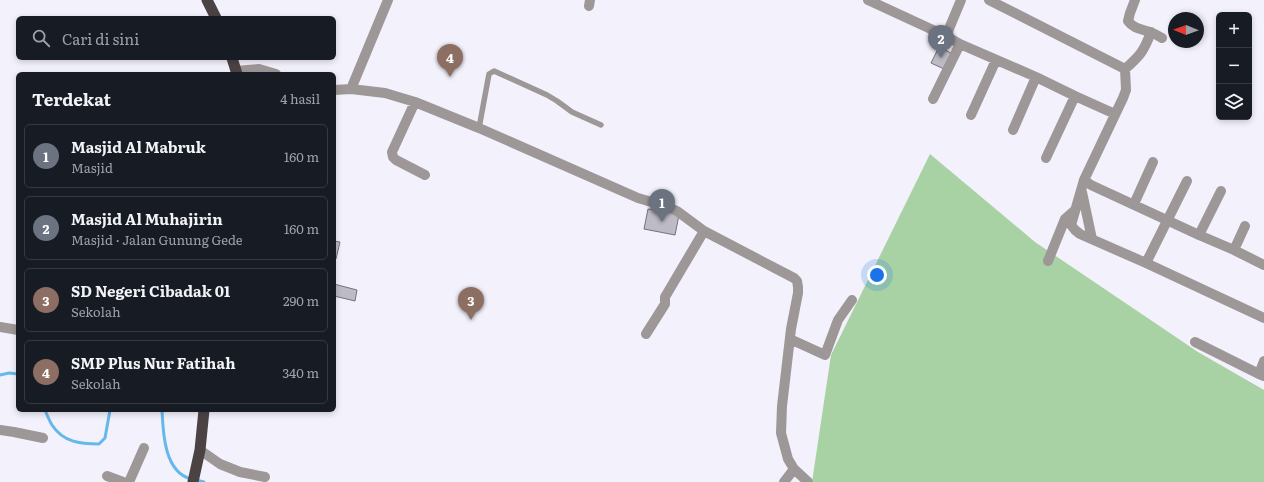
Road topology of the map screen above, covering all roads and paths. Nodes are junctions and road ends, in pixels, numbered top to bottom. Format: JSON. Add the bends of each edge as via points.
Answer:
{"nodes":[{"id":1,"x":207,"y":0,"type":"edge"},
{"id":2,"x":388,"y":0,"type":"edge"},
{"id":3,"x":868,"y":0,"type":"edge"},
{"id":4,"x":961,"y":0,"type":"edge"},
{"id":5,"x":989,"y":0,"type":"edge"},
{"id":6,"x":1136,"y":0,"type":"edge"},
{"id":7,"x":1000,"y":3,"type":"edge"},
{"id":8,"x":215,"y":16,"type":"edge"},
{"id":9,"x":1151,"y":32,"type":"junction"},
{"id":10,"x":946,"y":36,"type":"junction"},
{"id":11,"x":1162,"y":38,"type":"dead end"},
{"id":12,"x":960,"y":44,"type":"junction"},
{"id":13,"x":233,"y":60,"type":"edge"},
{"id":14,"x":996,"y":60,"type":"junction"},
{"id":15,"x":1125,"y":69,"type":"junction"},
{"id":16,"x":237,"y":72,"type":"edge"},
{"id":17,"x":272,"y":72,"type":"edge"},
{"id":18,"x":1036,"y":77,"type":"junction"},
{"id":19,"x":351,"y":89,"type":"junction"},
{"id":20,"x":336,"y":90,"type":"edge"},
{"id":21,"x":1075,"y":96,"type":"junction"},
{"id":22,"x":933,"y":99,"type":"dead end"},
{"id":23,"x":415,"y":102,"type":"junction"},
{"id":24,"x":1115,"y":114,"type":"junction"},
{"id":25,"x":970,"y":115,"type":"dead end"},
{"id":26,"x":602,"y":125,"type":"dead end"},
{"id":27,"x":479,"y":128,"type":"junction"},
{"id":28,"x":1013,"y":130,"type":"dead end"},
{"id":29,"x":1046,"y":158,"type":"dead end"},
{"id":30,"x":1153,"y":162,"type":"dead end"},
{"id":31,"x":425,"y":175,"type":"dead end"},
{"id":32,"x":1187,"y":181,"type":"dead end"},
{"id":33,"x":1083,"y":185,"type":"junction"},
{"id":34,"x":1221,"y":191,"type":"dead end"},
{"id":35,"x":1134,"y":204,"type":"junction"},
{"id":36,"x":1074,"y":211,"type":"junction"},
{"id":37,"x":1167,"y":220,"type":"junction"},
{"id":38,"x":1245,"y":226,"type":"dead end"},
{"id":39,"x":704,"y":231,"type":"junction"},
{"id":40,"x":1199,"y":235,"type":"junction"},
{"id":41,"x":1092,"y":239,"type":"junction"},
{"id":42,"x":1234,"y":250,"type":"junction"},
{"id":43,"x":1048,"y":261,"type":"dead end"},
{"id":44,"x":1146,"y":263,"type":"junction"},
{"id":45,"x":1264,"y":265,"type":"edge"},
{"id":46,"x":852,"y":300,"type":"dead end"},
{"id":47,"x":1264,"y":318,"type":"edge"},
{"id":48,"x":0,"y":327,"type":"edge"},
{"id":49,"x":16,"y":330,"type":"edge"},
{"id":50,"x":646,"y":334,"type":"dead end"},
{"id":51,"x":790,"y":339,"type":"junction"},
{"id":52,"x":1195,"y":342,"type":"dead end"},
{"id":53,"x":1264,"y":361,"type":"edge"},
{"id":54,"x":1261,"y":375,"type":"edge"},
{"id":55,"x":204,"y":412,"type":"edge"},
{"id":56,"x":0,"y":430,"type":"edge"},
{"id":57,"x":43,"y":438,"type":"dead end"},
{"id":58,"x":144,"y":448,"type":"dead end"},
{"id":59,"x":200,"y":450,"type":"junction"},
{"id":60,"x":794,"y":469,"type":"junction"},
{"id":61,"x":107,"y":476,"type":"dead end"},
{"id":62,"x":265,"y":477,"type":"dead end"},
{"id":63,"x":194,"y":478,"type":"edge"},
{"id":64,"x":123,"y":482,"type":"edge"},
{"id":65,"x":129,"y":482,"type":"edge"},
{"id":66,"x":784,"y":482,"type":"edge"},
{"id":67,"x":808,"y":482,"type":"edge"}],
"edges":[{"from":1,"to":8,"type":"highway"},
{"from":2,"to":19,"type":"street"},
{"from":3,"to":10,"type":"street"},
{"from":4,"to":10,"type":"street"},
{"from":5,"to":7,"type":"street"},
{"from":6,"to":9,"type":"street","via":[[1128,21],[1137,29]]},
{"from":7,"to":15,"type":"street"},
{"from":9,"to":11,"type":"street"},
{"from":9,"to":15,"type":"street","via":[[1143,51]]},
{"from":10,"to":12,"type":"street"},
{"from":12,"to":14,"type":"street"},
{"from":12,"to":22,"type":"street"},
{"from":13,"to":16,"type":"highway"},
{"from":14,"to":18,"type":"street"},
{"from":14,"to":25,"type":"street"},
{"from":15,"to":24,"type":"street","via":[[1126,90]]},
{"from":16,"to":17,"type":"street","via":[[259,69]]},
{"from":18,"to":21,"type":"street"},
{"from":18,"to":28,"type":"street"},
{"from":19,"to":20,"type":"street"},
{"from":19,"to":23,"type":"street","via":[[385,93]]},
{"from":21,"to":24,"type":"street"},
{"from":21,"to":29,"type":"street"},
{"from":23,"to":27,"type":"street"},
{"from":23,"to":31,"type":"street","via":[[392,152],[396,160]]},
{"from":24,"to":33,"type":"street"},
{"from":26,"to":27,"type":"lane","via":[[572,112],[547,95],[494,71],[489,74]]},
{"from":27,"to":39,"type":"street","via":[[638,198],[677,211]]},
{"from":30,"to":35,"type":"street"},
{"from":32,"to":37,"type":"street"},
{"from":33,"to":35,"type":"street","via":[[1091,185]]},
{"from":33,"to":36,"type":"street"},
{"from":33,"to":41,"type":"street"},
{"from":34,"to":40,"type":"street"},
{"from":35,"to":37,"type":"street"},
{"from":36,"to":41,"type":"street","via":[[1071,225],[1080,234]]},
{"from":36,"to":43,"type":"street","via":[[1065,219]]},
{"from":37,"to":40,"type":"street"},
{"from":37,"to":44,"type":"street"},
{"from":38,"to":42,"type":"street"},
{"from":39,"to":50,"type":"street"},
{"from":39,"to":51,"type":"street","via":[[797,281],[798,293]]},
{"from":40,"to":42,"type":"street"},
{"from":41,"to":44,"type":"street"},
{"from":42,"to":45,"type":"street"},
{"from":44,"to":47,"type":"street"},
{"from":46,"to":51,"type":"street","via":[[838,320],[825,355]]},
{"from":48,"to":49,"type":"street"},
{"from":51,"to":60,"type":"street","via":[[781,433],[788,459]]},
{"from":52,"to":54,"type":"street"},
{"from":53,"to":54,"type":"street"},
{"from":55,"to":59,"type":"highway"},
{"from":56,"to":57,"type":"street"},
{"from":58,"to":65,"type":"street"},
{"from":59,"to":62,"type":"street","via":[[220,464],[240,472]]},
{"from":59,"to":63,"type":"highway"},
{"from":60,"to":66,"type":"street"},
{"from":60,"to":67,"type":"street"},
{"from":61,"to":64,"type":"street"}]}
